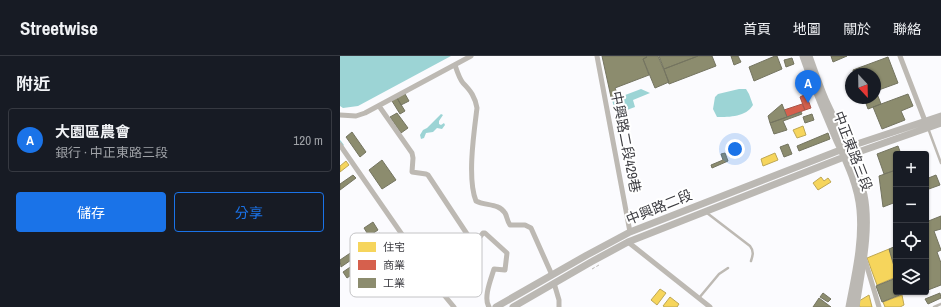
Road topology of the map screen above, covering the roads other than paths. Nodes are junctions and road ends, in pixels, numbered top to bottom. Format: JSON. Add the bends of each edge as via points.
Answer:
{"nodes":[{"id":1,"x":471,"y":56,"type":"edge"},
{"id":2,"x":597,"y":56,"type":"edge"},
{"id":3,"x":803,"y":56,"type":"edge"},
{"id":4,"x":809,"y":56,"type":"edge"},
{"id":5,"x":900,"y":56,"type":"edge"},
{"id":6,"x":455,"y":65,"type":"junction"},
{"id":7,"x":379,"y":106,"type":"junction"},
{"id":8,"x":340,"y":115,"type":"edge"},
{"id":9,"x":941,"y":116,"type":"edge"},
{"id":10,"x":941,"y":123,"type":"edge"},
{"id":11,"x":926,"y":124,"type":"junction"},
{"id":12,"x":340,"y":145,"type":"edge"},
{"id":13,"x":846,"y":152,"type":"junction"},
{"id":14,"x":941,"y":163,"type":"edge"},
{"id":15,"x":786,"y":171,"type":"junction"},
{"id":16,"x":789,"y":178,"type":"junction"},
{"id":17,"x":705,"y":212,"type":"junction"},
{"id":18,"x":630,"y":232,"type":"junction"},
{"id":19,"x":401,"y":233,"type":"edge"},
{"id":20,"x":466,"y":233,"type":"edge"},
{"id":21,"x":482,"y":234,"type":"edge"},
{"id":22,"x":628,"y":242,"type":"junction"},
{"id":23,"x":863,"y":256,"type":"junction"},
{"id":24,"x":751,"y":261,"type":"dead end"},
{"id":25,"x":728,"y":268,"type":"dead end"},
{"id":26,"x":552,"y":275,"type":"junction"},
{"id":27,"x":554,"y":283,"type":"junction"},
{"id":28,"x":446,"y":297,"type":"edge"},
{"id":29,"x":698,"y":299,"type":"junction"},
{"id":30,"x":941,"y":304,"type":"edge"},
{"id":31,"x":454,"y":307,"type":"edge"},
{"id":32,"x":489,"y":307,"type":"edge"},
{"id":33,"x":496,"y":307,"type":"edge"},
{"id":34,"x":512,"y":307,"type":"edge"},
{"id":35,"x":559,"y":307,"type":"edge"},
{"id":36,"x":710,"y":307,"type":"edge"},
{"id":37,"x":849,"y":307,"type":"edge"},
{"id":38,"x":856,"y":307,"type":"edge"},
{"id":39,"x":879,"y":307,"type":"edge"},
{"id":40,"x":934,"y":307,"type":"edge"}],
"edges":[{"from":1,"to":6,"type":"street"},
{"from":2,"to":18,"type":"street","name":"中興路二段429巷"},
{"from":3,"to":13,"type":"street","name":"中正東路三段","via":[[819,99]]},
{"from":4,"to":13,"type":"street","name":"中正東路三段"},
{"from":5,"to":11,"type":"street"},
{"from":6,"to":7,"type":"street"},
{"from":6,"to":26,"type":"street","via":[[476,101],[472,172],[476,201],[501,208],[510,225],[525,225],[531,228]]},
{"from":7,"to":8,"type":"street","via":[[356,116]]},
{"from":7,"to":20,"type":"street","via":[[412,153],[412,172],[428,175]]},
{"from":9,"to":11,"type":"street"},
{"from":10,"to":11,"type":"street"},
{"from":11,"to":13,"type":"street"},
{"from":11,"to":14,"type":"lane"},
{"from":12,"to":19,"type":"street"},
{"from":13,"to":15,"type":"street","name":"中興路二段"},
{"from":13,"to":16,"type":"street","name":"中興路二段"},
{"from":13,"to":23,"type":"street","name":"中正東路三段","via":[[860,178],[864,196],[867,216]]},
{"from":13,"to":37,"type":"street","name":"中正東路三段","via":[[857,192],[861,226]]},
{"from":15,"to":16,"type":"street"},
{"from":15,"to":18,"type":"street","name":"中興路二段"},
{"from":16,"to":17,"type":"street","name":"中興路二段"},
{"from":17,"to":22,"type":"street","name":"中興路二段"},
{"from":17,"to":24,"type":"lane","via":[[750,246],[753,250]]},
{"from":18,"to":22,"type":"street"},
{"from":18,"to":26,"type":"street","name":"中興路二段"},
{"from":21,"to":32,"type":"street","via":[[485,233],[507,253],[505,270],[494,269],[488,288]]},
{"from":22,"to":27,"type":"street","name":"中興路二段"},
{"from":22,"to":29,"type":"street"},
{"from":23,"to":38,"type":"street","name":"中正東路三段"},
{"from":23,"to":39,"type":"street"},
{"from":25,"to":29,"type":"lane","via":[[719,274]]},
{"from":26,"to":27,"type":"street"},
{"from":26,"to":33,"type":"street","name":"中興路二段"},
{"from":27,"to":34,"type":"street","name":"中興路二段"},
{"from":27,"to":35,"type":"street"},
{"from":28,"to":31,"type":"street"},
{"from":29,"to":36,"type":"street"},
{"from":30,"to":40,"type":"lane"}]}
